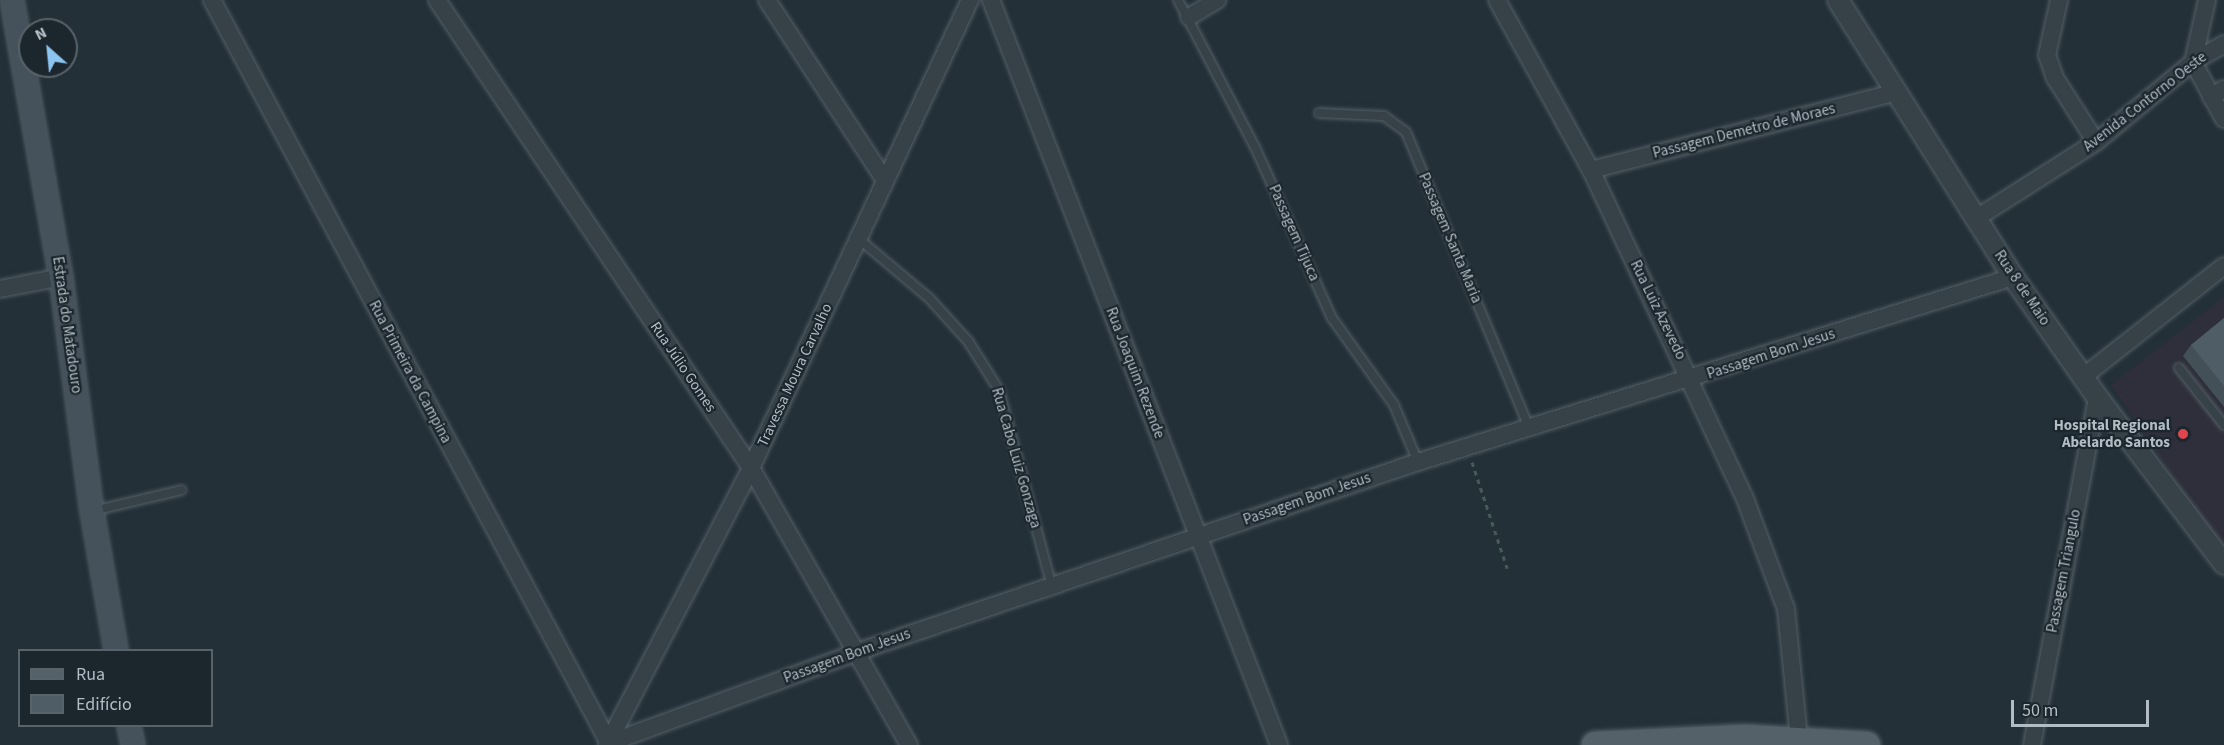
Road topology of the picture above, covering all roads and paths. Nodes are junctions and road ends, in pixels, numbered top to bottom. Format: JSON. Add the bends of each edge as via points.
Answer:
{"nodes":[{"id":1,"x":12,"y":0,"type":"edge"},
{"id":2,"x":212,"y":0,"type":"edge"},
{"id":3,"x":437,"y":0,"type":"edge"},
{"id":4,"x":767,"y":0,"type":"edge"},
{"id":5,"x":970,"y":0,"type":"edge"},
{"id":6,"x":991,"y":0,"type":"edge"},
{"id":7,"x":1178,"y":0,"type":"edge"},
{"id":8,"x":1217,"y":0,"type":"edge"},
{"id":9,"x":1497,"y":0,"type":"edge"},
{"id":10,"x":1839,"y":0,"type":"edge"},
{"id":11,"x":2059,"y":0,"type":"edge"},
{"id":12,"x":2207,"y":0,"type":"edge"},
{"id":13,"x":1189,"y":17,"type":"junction"},
{"id":14,"x":2224,"y":44,"type":"edge"},
{"id":15,"x":2193,"y":62,"type":"junction"},
{"id":16,"x":1897,"y":92,"type":"junction"},
{"id":17,"x":2218,"y":93,"type":"edge"},
{"id":18,"x":1319,"y":113,"type":"dead end"},
{"id":19,"x":2224,"y":119,"type":"edge"},
{"id":20,"x":2096,"y":142,"type":"junction"},
{"id":21,"x":1592,"y":170,"type":"junction"},
{"id":22,"x":884,"y":179,"type":"junction"},
{"id":23,"x":1975,"y":219,"type":"junction"},
{"id":24,"x":859,"y":239,"type":"junction"},
{"id":25,"x":2224,"y":266,"type":"edge"},
{"id":26,"x":61,"y":277,"type":"junction"},
{"id":27,"x":2013,"y":277,"type":"junction"},
{"id":28,"x":0,"y":289,"type":"edge"},
{"id":29,"x":2180,"y":368,"type":"dead end"},
{"id":30,"x":2084,"y":377,"type":"junction"},
{"id":31,"x":1692,"y":380,"type":"junction"},
{"id":32,"x":2097,"y":397,"type":"junction"},
{"id":33,"x":2224,"y":425,"type":"edge"},
{"id":34,"x":1529,"y":428,"type":"junction"},
{"id":35,"x":1467,"y":447,"type":"junction"},
{"id":36,"x":1418,"y":462,"type":"junction"},
{"id":37,"x":751,"y":468,"type":"junction"},
{"id":38,"x":182,"y":490,"type":"dead end"},
{"id":39,"x":92,"y":511,"type":"junction"},
{"id":40,"x":1198,"y":536,"type":"junction"},
{"id":41,"x":2222,"y":558,"type":"edge"},
{"id":42,"x":1507,"y":568,"type":"dead end"},
{"id":43,"x":1052,"y":586,"type":"junction"},
{"id":44,"x":116,"y":649,"type":"edge"},
{"id":45,"x":857,"y":652,"type":"junction"},
{"id":46,"x":129,"y":727,"type":"edge"},
{"id":47,"x":1799,"y":740,"type":"junction"},
{"id":48,"x":1648,"y":742,"type":"edge"},
{"id":49,"x":608,"y":744,"type":"edge"},
{"id":50,"x":133,"y":745,"type":"edge"},
{"id":51,"x":909,"y":745,"type":"edge"},
{"id":52,"x":1279,"y":745,"type":"edge"},
{"id":53,"x":1594,"y":745,"type":"edge"},
{"id":54,"x":1867,"y":745,"type":"edge"},
{"id":55,"x":2031,"y":745,"type":"edge"}],
"edges":[{"from":1,"to":26,"type":"main road","name":"Estrada do Matadouro"},
{"from":2,"to":49,"type":"street","name":"Rua Primeira da Campina"},
{"from":3,"to":37,"type":"street","name":"Rua Júlio Gomes"},
{"from":4,"to":22,"type":"street"},
{"from":5,"to":22,"type":"street","name":"Travessa Moura Carvalho"},
{"from":6,"to":40,"type":"street","name":"Rua Joaquim Rezende"},
{"from":7,"to":13,"type":"lane","name":"Passagem Tijuca"},
{"from":8,"to":13,"type":"street"},
{"from":9,"to":21,"type":"street","name":"Rua Luiz Azevedo"},
{"from":10,"to":16,"type":"street","name":"Rua 8 de Maio"},
{"from":11,"to":20,"type":"street","via":[[2047,55],[2055,78]]},
{"from":12,"to":15,"type":"street"},
{"from":13,"to":36,"type":"lane","name":"Passagem Tijuca","via":[[1255,147],[1332,318],[1394,405]]},
{"from":14,"to":15,"type":"street","name":"Avenida Contorno Oeste"},
{"from":15,"to":17,"type":"street"},
{"from":15,"to":20,"type":"street","name":"Avenida Contorno Oeste"},
{"from":16,"to":21,"type":"street","name":"Passagem Demetro de Moraes"},
{"from":16,"to":23,"type":"street","name":"Rua 8 de Maio"},
{"from":17,"to":19,"type":"street"},
{"from":18,"to":34,"type":"lane","name":"Passagem Santa Maria","via":[[1384,116],[1406,132]]},
{"from":20,"to":23,"type":"street","name":"Avenida Contorno Oeste"},
{"from":21,"to":31,"type":"street","name":"Rua Luiz Azevedo"},
{"from":22,"to":24,"type":"street","name":"Travessa Moura Carvalho"},
{"from":23,"to":27,"type":"street","name":"Rua 8 de Maio"},
{"from":24,"to":37,"type":"street","name":"Travessa Moura Carvalho"},
{"from":24,"to":43,"type":"lane","name":"Rua Cabo Luiz Gonzaga","via":[[930,299],[968,341],[999,390]]},
{"from":25,"to":30,"type":"street"},
{"from":26,"to":28,"type":"street"},
{"from":26,"to":39,"type":"main road","name":"Estrada do Matadouro"},
{"from":27,"to":30,"type":"street","name":"Rua 8 de Maio"},
{"from":27,"to":31,"type":"street","name":"Passagem Bom Jesus"},
{"from":29,"to":33,"type":"lane"},
{"from":30,"to":32,"type":"street","name":"Rua 8 de Maio"},
{"from":31,"to":34,"type":"street","name":"Passagem Bom Jesus"},
{"from":31,"to":47,"type":"street","name":"Rua Luiz Azevedo","via":[[1782,593]]},
{"from":32,"to":41,"type":"street","name":"Rua 8 de Maio"},
{"from":32,"to":55,"type":"street","name":"Passagem Triangulo"},
{"from":34,"to":35,"type":"street","name":"Passagem Bom Jesus"},
{"from":35,"to":36,"type":"street","name":"Passagem Bom Jesus"},
{"from":35,"to":42,"type":"path"},
{"from":36,"to":40,"type":"street","name":"Passagem Bom Jesus"},
{"from":37,"to":45,"type":"street","name":"Rua Júlio Gomes"},
{"from":37,"to":49,"type":"street","name":"Travessa Moura Carvalho"},
{"from":38,"to":39,"type":"lane"},
{"from":39,"to":44,"type":"main road","name":"Estrada do Matadouro"},
{"from":40,"to":43,"type":"street","name":"Passagem Bom Jesus"},
{"from":40,"to":52,"type":"street","name":"Rua Joaquim Rezende"},
{"from":43,"to":45,"type":"street","name":"Passagem Bom Jesus"},
{"from":45,"to":49,"type":"street","name":"Passagem Bom Jesus"},
{"from":45,"to":51,"type":"street","name":"Rua Júlio Gomes"},
{"from":46,"to":50,"type":"main road"},
{"from":47,"to":48,"type":"main road"},
{"from":47,"to":54,"type":"main road"},
{"from":48,"to":53,"type":"main road"}]}
